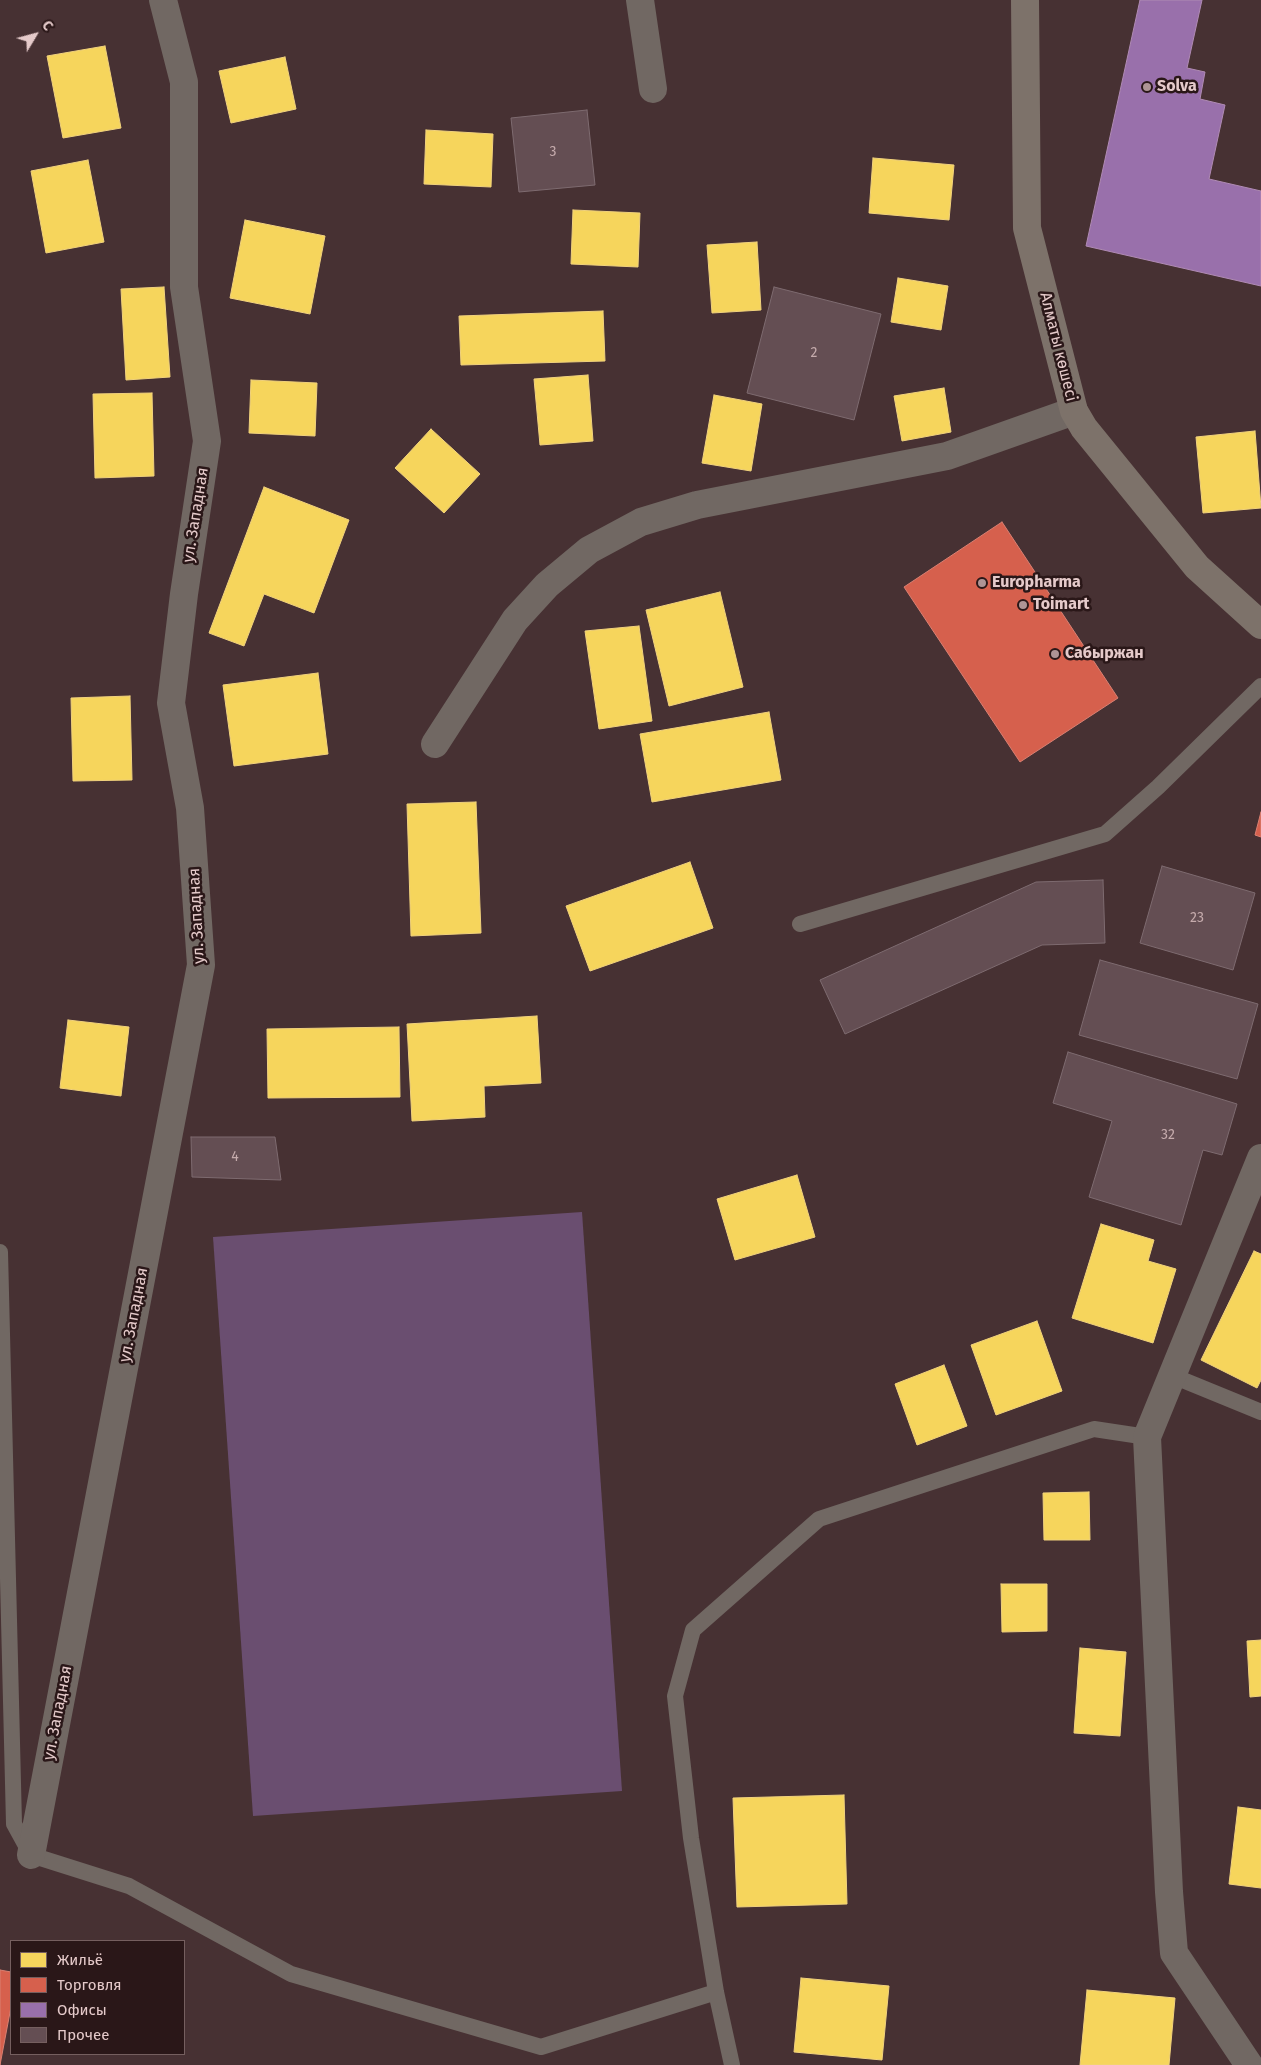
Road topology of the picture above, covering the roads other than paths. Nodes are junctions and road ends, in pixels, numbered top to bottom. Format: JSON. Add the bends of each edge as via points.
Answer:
{"nodes":[{"id":1,"x":164,"y":0,"type":"edge"},
{"id":2,"x":640,"y":0,"type":"edge"},
{"id":3,"x":1025,"y":0,"type":"edge"},
{"id":4,"x":653,"y":89,"type":"dead end"},
{"id":5,"x":1074,"y":411,"type":"junction"},
{"id":6,"x":1261,"y":625,"type":"edge"},
{"id":7,"x":1261,"y":686,"type":"edge"},
{"id":8,"x":436,"y":744,"type":"dead end"},
{"id":9,"x":800,"y":924,"type":"dead end"},
{"id":10,"x":1261,"y":1158,"type":"edge"},
{"id":11,"x":0,"y":1252,"type":"edge"},
{"id":12,"x":1173,"y":1376,"type":"junction"},
{"id":13,"x":1261,"y":1412,"type":"edge"},
{"id":14,"x":1147,"y":1437,"type":"junction"},
{"id":15,"x":31,"y":1855,"type":"junction"},
{"id":16,"x":716,"y":1992,"type":"junction"},
{"id":17,"x":732,"y":2065,"type":"edge"},
{"id":18,"x":1249,"y":2065,"type":"edge"}],
"edges":[{"from":1,"to":15,"type":"street","name":"ул. Западная","via":[[184,82],[184,287],[207,441],[171,703],[190,808],[201,965]]},
{"from":2,"to":4,"type":"street"},
{"from":3,"to":5,"type":"main road","name":"Алматы көшесі","via":[[1027,228]]},
{"from":5,"to":6,"type":"main road","name":"Алматы көшесі","via":[[1084,428],[1197,567]]},
{"from":5,"to":8,"type":"street","via":[[947,456],[697,505],[641,522],[589,550],[547,584],[515,620]]},
{"from":7,"to":9,"type":"lane","via":[[1158,787],[1104,834]]},
{"from":10,"to":12,"type":"street"},
{"from":11,"to":15,"type":"lane","via":[[14,1824]]},
{"from":12,"to":13,"type":"lane"},
{"from":12,"to":14,"type":"street"},
{"from":14,"to":16,"type":"lane","via":[[1094,1429],[819,1519],[694,1630],[675,1696],[690,1838]]},
{"from":14,"to":18,"type":"street","via":[[1174,1953]]},
{"from":15,"to":16,"type":"lane","via":[[130,1886],[291,1974],[541,2047]]},
{"from":16,"to":17,"type":"lane"}]}
